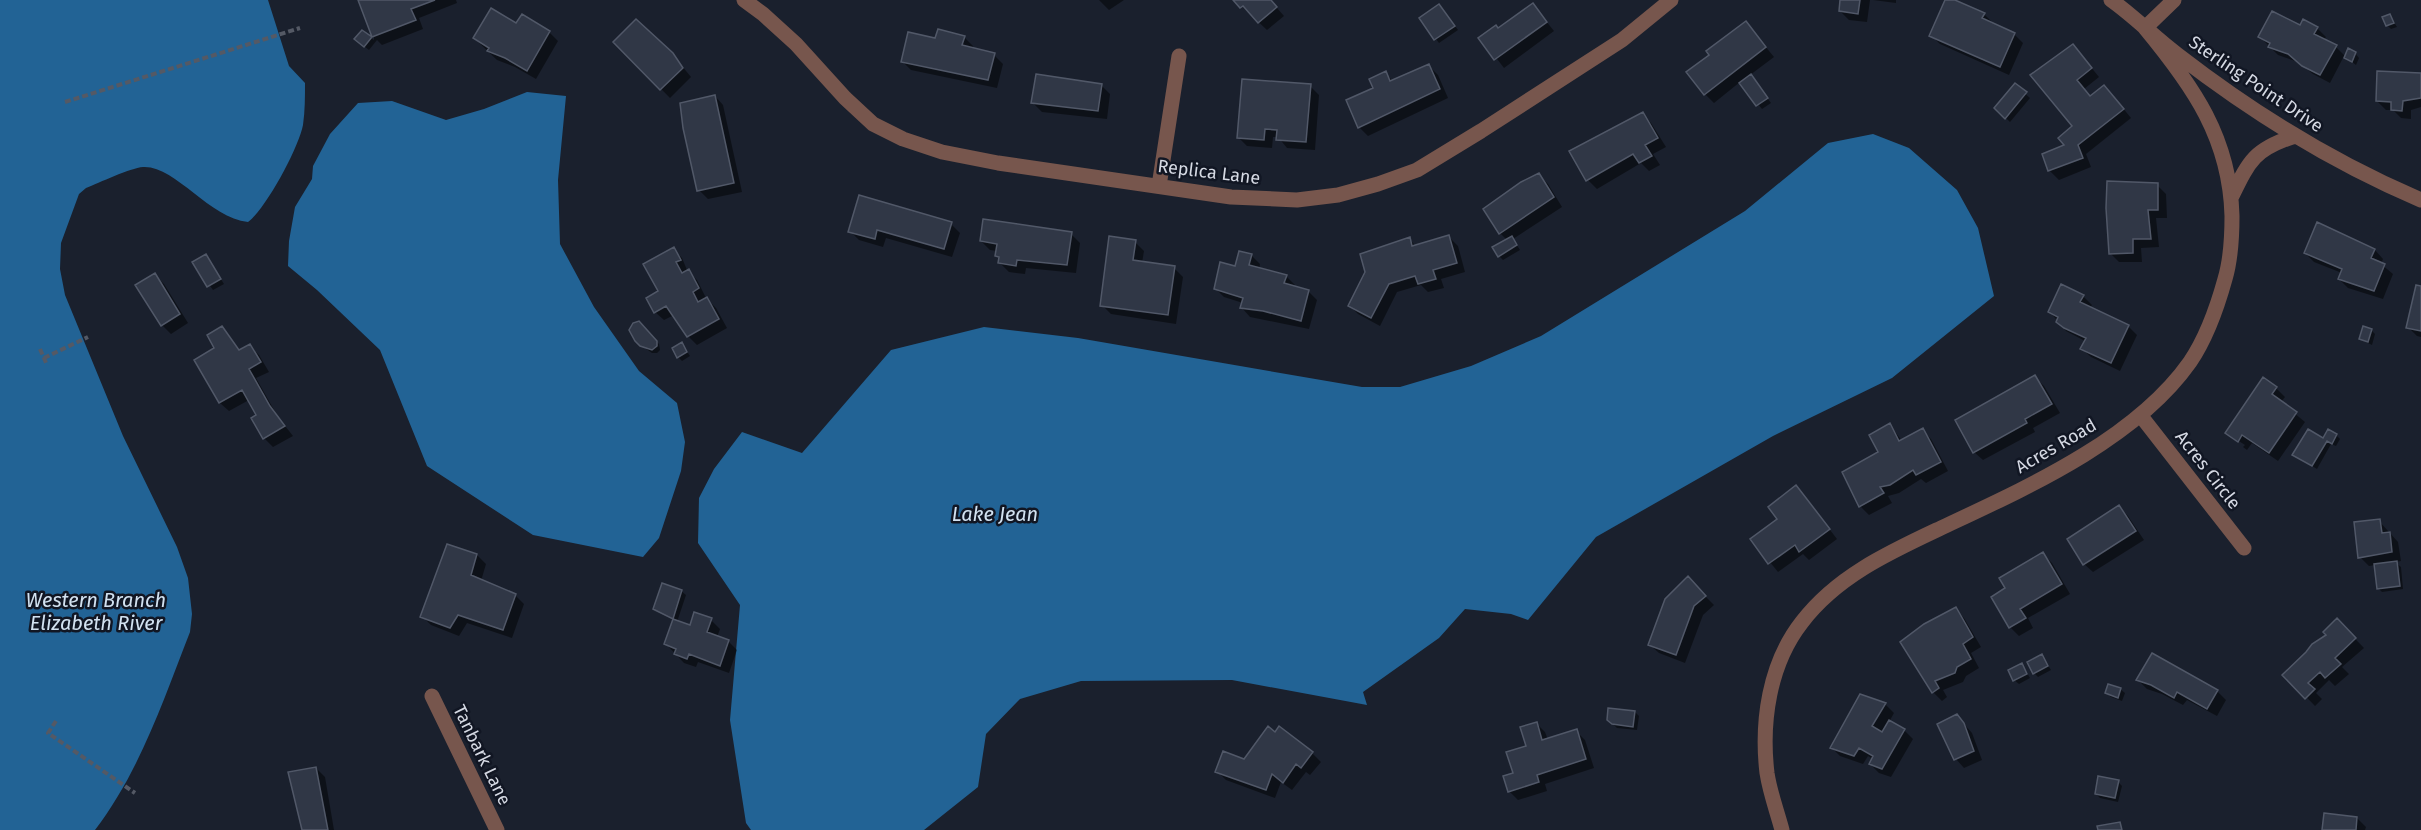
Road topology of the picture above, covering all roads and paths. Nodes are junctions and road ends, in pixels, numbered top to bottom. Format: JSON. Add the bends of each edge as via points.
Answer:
{"nodes":[{"id":1,"x":744,"y":0,"type":"edge"},
{"id":2,"x":1671,"y":0,"type":"edge"},
{"id":3,"x":2174,"y":0,"type":"edge"},
{"id":4,"x":2113,"y":1,"type":"edge"},
{"id":5,"x":300,"y":28,"type":"dead end"},
{"id":6,"x":2145,"y":28,"type":"junction"},
{"id":7,"x":1179,"y":56,"type":"dead end"},
{"id":8,"x":65,"y":102,"type":"dead end"},
{"id":9,"x":2295,"y":136,"type":"junction"},
{"id":10,"x":1160,"y":186,"type":"junction"},
{"id":11,"x":2231,"y":198,"type":"junction"},
{"id":12,"x":2421,"y":200,"type":"edge"},
{"id":13,"x":88,"y":338,"type":"dead end"},
{"id":14,"x":40,"y":349,"type":"dead end"},
{"id":15,"x":44,"y":358,"type":"junction"},
{"id":16,"x":47,"y":365,"type":"dead end"},
{"id":17,"x":2141,"y":416,"type":"junction"},
{"id":18,"x":2244,"y":548,"type":"dead end"},
{"id":19,"x":432,"y":696,"type":"dead end"},
{"id":20,"x":56,"y":721,"type":"dead end"},
{"id":21,"x":135,"y":793,"type":"dead end"},
{"id":22,"x":497,"y":830,"type":"edge"},
{"id":23,"x":1782,"y":830,"type":"edge"}],
"edges":[{"from":1,"to":10,"type":"street","name":"Replica Lane","via":[[796,44],[873,124],[903,139],[942,152],[998,163]]},
{"from":2,"to":10,"type":"street","name":"Replica Lane","via":[[1622,40],[1417,170],[1338,195],[1297,200],[1256,200]]},
{"from":3,"to":6,"type":"street"},
{"from":4,"to":6,"type":"street","name":"Sterling Point Drive"},
{"from":5,"to":8,"type":"path"},
{"from":6,"to":9,"type":"street","name":"Sterling Point Drive","via":[[2248,107]]},
{"from":6,"to":11,"type":"street","name":"Acres Road","via":[[2180,71],[2205,111],[2217,136]]},
{"from":7,"to":10,"type":"street"},
{"from":9,"to":11,"type":"street","via":[[2270,144],[2247,165]]},
{"from":9,"to":12,"type":"street","name":"Sterling Point Drive"},
{"from":11,"to":17,"type":"street","name":"Acres Road","via":[[2228,269],[2216,310],[2191,361]]},
{"from":13,"to":15,"type":"path"},
{"from":14,"to":15,"type":"path"},
{"from":15,"to":16,"type":"path"},
{"from":17,"to":18,"type":"street","name":"Acres Circle"},
{"from":17,"to":23,"type":"street","name":"Acres Road","via":[[1989,506],[1884,555],[1851,576],[1801,623],[1785,649],[1767,708],[1767,775]]},
{"from":19,"to":22,"type":"street","name":"Tanbark Lane"},
{"from":20,"to":21,"type":"path","via":[[48,733]]}]}
